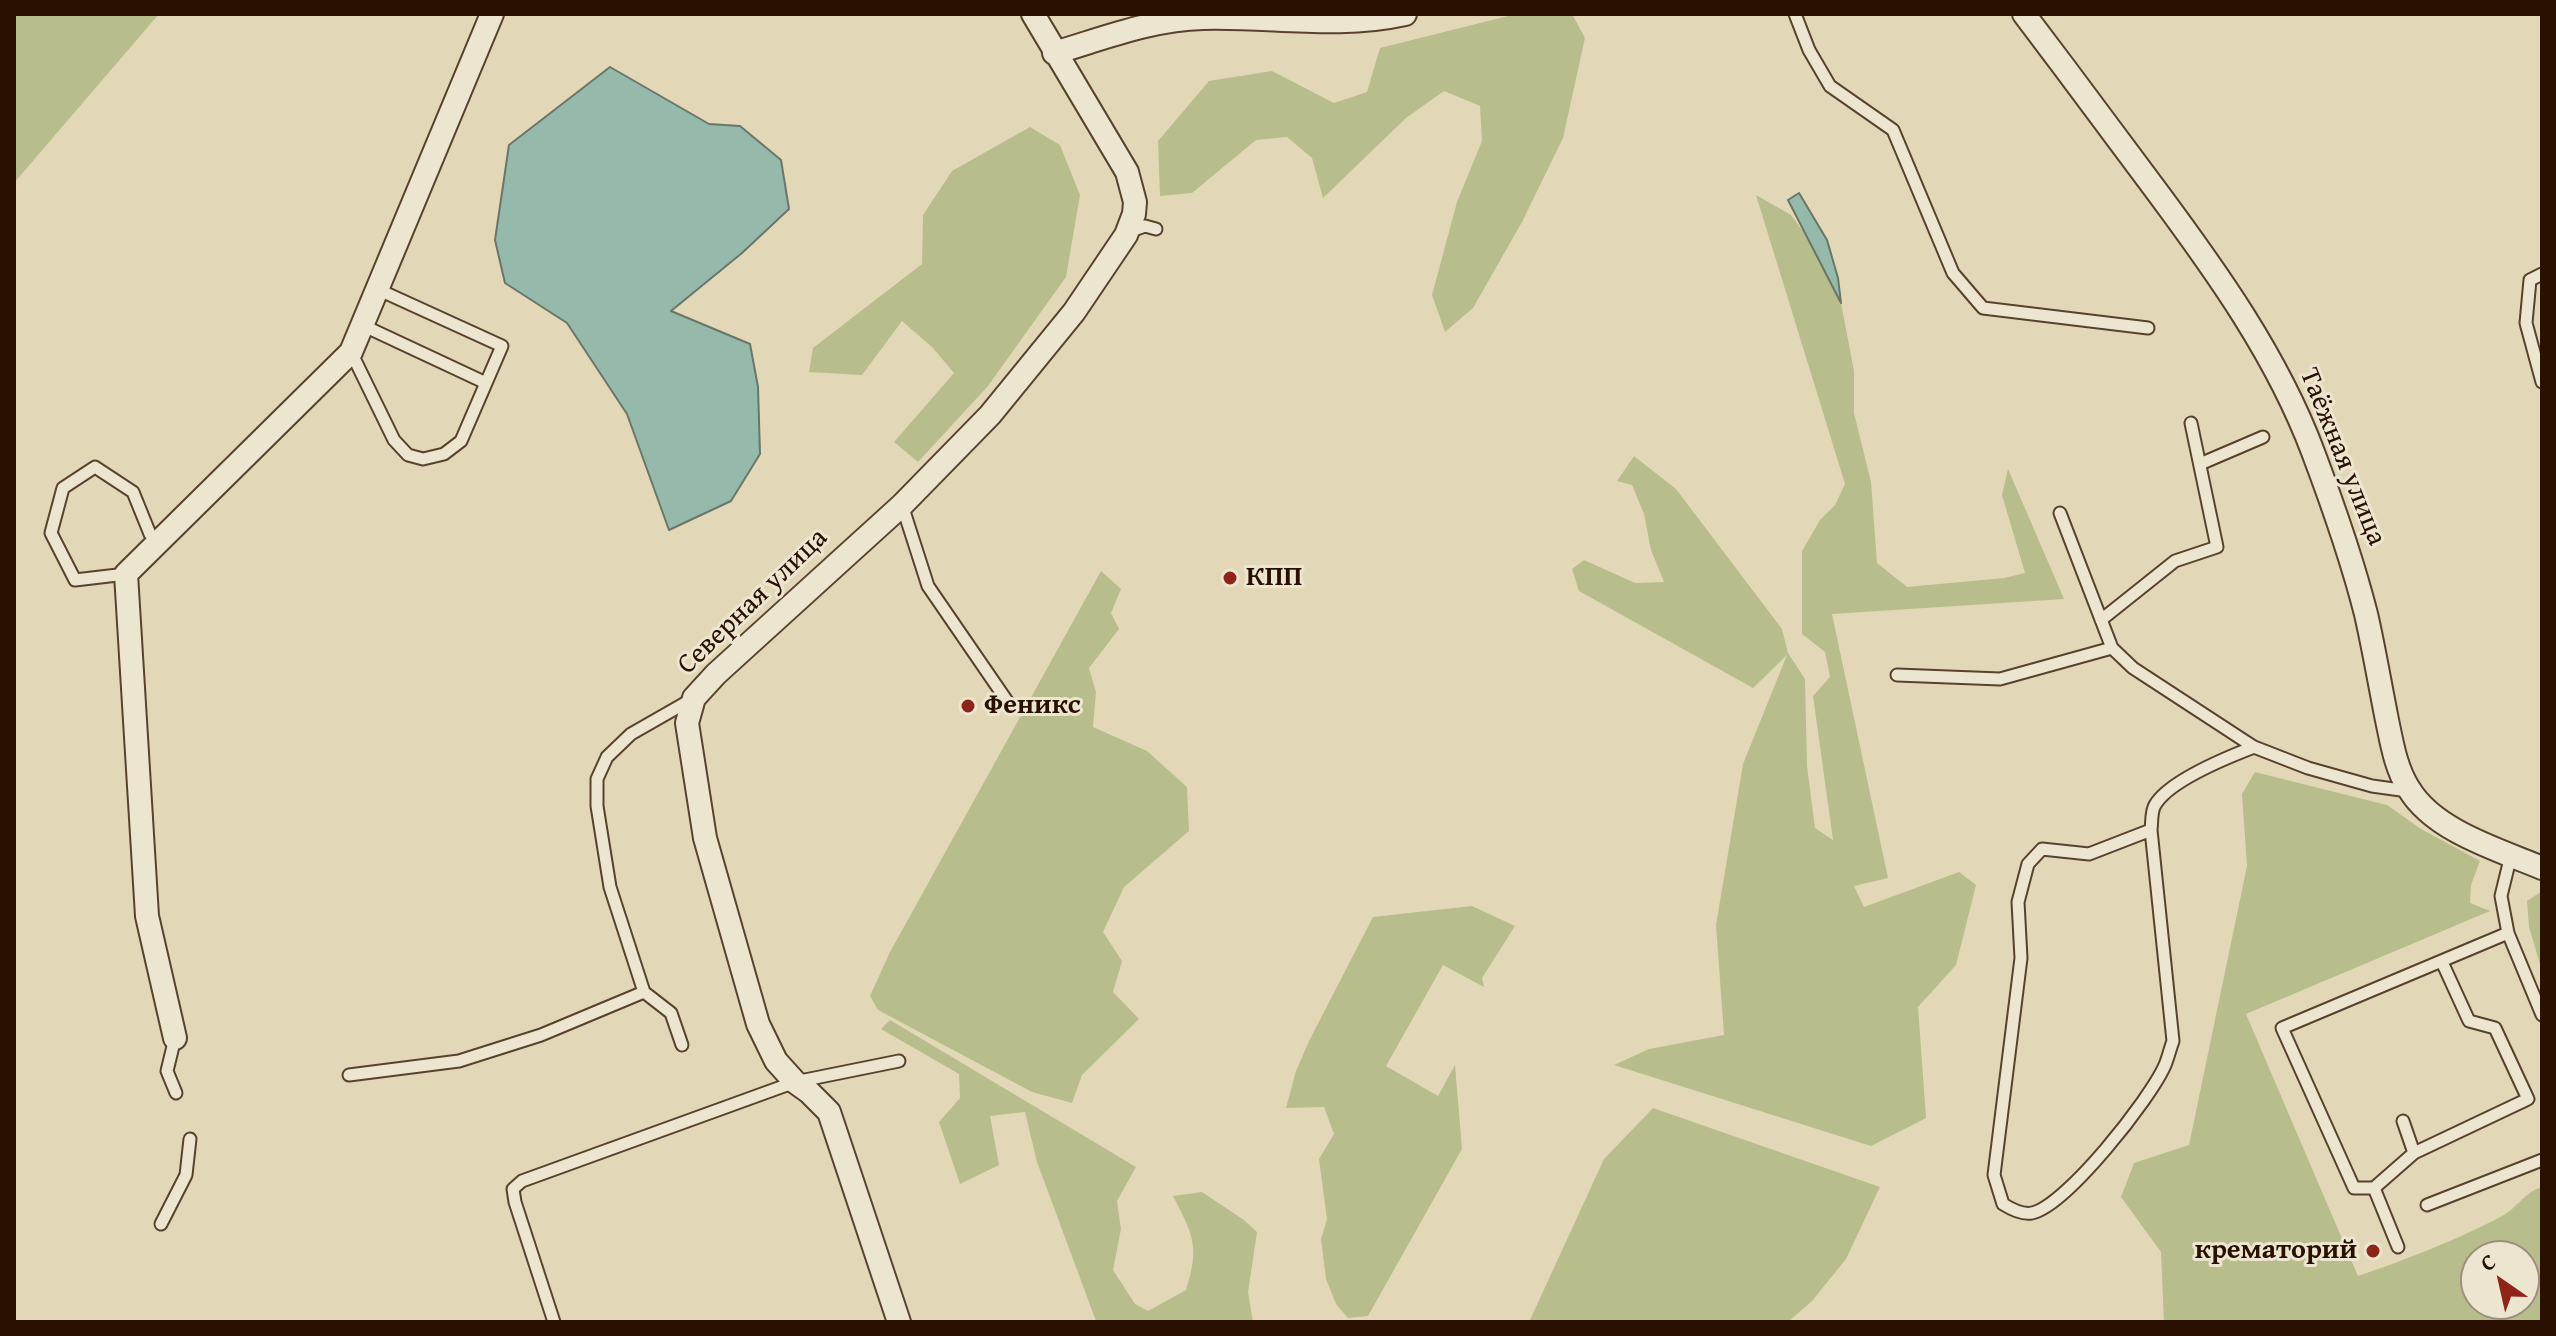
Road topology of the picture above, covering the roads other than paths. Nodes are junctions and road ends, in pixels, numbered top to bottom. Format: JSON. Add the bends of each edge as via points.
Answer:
{"nodes":[{"id":1,"x":492,"y":14,"type":"edge"},
{"id":2,"x":1033,"y":14,"type":"edge"},
{"id":3,"x":1405,"y":14,"type":"edge"},
{"id":4,"x":1795,"y":14,"type":"edge"},
{"id":5,"x":2024,"y":14,"type":"edge"},
{"id":6,"x":1054,"y":53,"type":"junction"},
{"id":7,"x":1156,"y":229,"type":"dead end"},
{"id":8,"x":1126,"y":235,"type":"junction"},
{"id":9,"x":2542,"y":274,"type":"edge"},
{"id":10,"x":377,"y":289,"type":"junction"},
{"id":11,"x":362,"y":325,"type":"junction"},
{"id":12,"x":2148,"y":328,"type":"dead end"},
{"id":13,"x":351,"y":352,"type":"junction"},
{"id":14,"x":2542,"y":382,"type":"edge"},
{"id":15,"x":486,"y":383,"type":"junction"},
{"id":16,"x":2191,"y":423,"type":"dead end"},
{"id":17,"x":2263,"y":437,"type":"dead end"},
{"id":18,"x":2200,"y":464,"type":"junction"},
{"id":19,"x":902,"y":505,"type":"junction"},
{"id":20,"x":2060,"y":513,"type":"dead end"},
{"id":21,"x":158,"y":542,"type":"junction"},
{"id":22,"x":126,"y":574,"type":"junction"},
{"id":23,"x":2101,"y":620,"type":"junction"},
{"id":24,"x":2112,"y":648,"type":"junction"},
{"id":25,"x":1897,"y":675,"type":"dead end"},
{"id":26,"x":694,"y":698,"type":"junction"},
{"id":27,"x":1007,"y":701,"type":"dead end"},
{"id":28,"x":2254,"y":747,"type":"junction"},
{"id":29,"x":2409,"y":791,"type":"junction"},
{"id":30,"x":2151,"y":830,"type":"junction"},
{"id":31,"x":2511,"y":855,"type":"junction"},
{"id":32,"x":2542,"y":868,"type":"edge"},
{"id":33,"x":2508,"y":933,"type":"junction"},
{"id":34,"x":2442,"y":962,"type":"junction"},
{"id":35,"x":644,"y":992,"type":"junction"},
{"id":36,"x":2542,"y":1015,"type":"edge"},
{"id":37,"x":175,"y":1038,"type":"joint"},
{"id":38,"x":682,"y":1045,"type":"dead end"},
{"id":39,"x":899,"y":1061,"type":"dead end"},
{"id":40,"x":349,"y":1075,"type":"dead end"},
{"id":41,"x":795,"y":1082,"type":"junction"},
{"id":42,"x":176,"y":1093,"type":"dead end"},
{"id":43,"x":2403,"y":1121,"type":"dead end"},
{"id":44,"x":190,"y":1139,"type":"dead end"},
{"id":45,"x":2414,"y":1153,"type":"junction"},
{"id":46,"x":2542,"y":1160,"type":"edge"},
{"id":47,"x":2374,"y":1188,"type":"junction"},
{"id":48,"x":2427,"y":1205,"type":"dead end"},
{"id":49,"x":161,"y":1224,"type":"dead end"},
{"id":50,"x":2398,"y":1247,"type":"dead end"},
{"id":51,"x":554,"y":1322,"type":"edge"},
{"id":52,"x":899,"y":1322,"type":"edge"}],
"edges":[{"from":1,"to":10,"type":"street"},
{"from":2,"to":6,"type":"street","name":"Северная улица"},
{"from":3,"to":6,"type":"street","via":[[1346,21],[1164,22]]},
{"from":4,"to":12,"type":"lane","via":[[1830,86],[1893,130],[1953,273],[1983,308]]},
{"from":5,"to":29,"type":"street","name":"Таёжная улица","via":[[2196,245],[2289,396],[2354,572],[2392,743]]},
{"from":6,"to":8,"type":"street","name":"Северная улица","via":[[1127,172],[1135,202]]},
{"from":7,"to":8,"type":"lane","via":[[1137,227]]},
{"from":8,"to":19,"type":"street","name":"Северная улица","via":[[1074,312],[990,415]]},
{"from":9,"to":14,"type":"lane","via":[[2530,280],[2526,323]]},
{"from":10,"to":11,"type":"street"},
{"from":10,"to":15,"type":"lane","via":[[502,346]]},
{"from":11,"to":13,"type":"street"},
{"from":11,"to":15,"type":"lane"},
{"from":13,"to":15,"type":"lane","via":[[394,440],[408,455],[423,459],[444,454],[461,441]]},
{"from":13,"to":21,"type":"street"},
{"from":16,"to":18,"type":"lane"},
{"from":17,"to":18,"type":"lane"},
{"from":18,"to":23,"type":"lane","via":[[2217,547],[2175,561]]},
{"from":19,"to":26,"type":"street","name":"Северная улица"},
{"from":19,"to":27,"type":"lane","via":[[928,586]]},
{"from":20,"to":23,"type":"lane"},
{"from":21,"to":22,"type":"street"},
{"from":21,"to":22,"type":"lane","via":[[133,492],[95,467],[63,488],[51,533],[75,580]]},
{"from":22,"to":37,"type":"street","via":[[147,916]]},
{"from":23,"to":24,"type":"lane"},
{"from":24,"to":25,"type":"lane","via":[[2000,679]]},
{"from":24,"to":28,"type":"lane","via":[[2133,668]]},
{"from":26,"to":35,"type":"lane","via":[[631,734],[607,757],[597,779],[610,887]]},
{"from":26,"to":41,"type":"street","name":"Северная улица","via":[[687,723],[705,838],[758,1024],[776,1061]]},
{"from":28,"to":29,"type":"lane","via":[[2308,768]]},
{"from":28,"to":30,"type":"lane","via":[[2166,793],[2153,807]]},
{"from":29,"to":31,"type":"street","name":"Таёжная улица","via":[[2443,824]]},
{"from":30,"to":30,"type":"lane","via":[[2173,1041],[2165,1066],[2088,1172],[2033,1213],[2014,1211],[2003,1204],[1994,1175],[2021,958],[2018,902],[2028,864],[2042,849],[2089,854]]},
{"from":31,"to":32,"type":"street","name":"Таёжная улица"},
{"from":31,"to":33,"type":"lane","via":[[2501,896]]},
{"from":33,"to":34,"type":"lane"},
{"from":33,"to":36,"type":"lane"},
{"from":34,"to":45,"type":"lane","via":[[2469,1021],[2495,1028],[2528,1099]]},
{"from":34,"to":47,"type":"lane","via":[[2282,1028],[2354,1188]]},
{"from":35,"to":38,"type":"lane","via":[[671,1013]]},
{"from":35,"to":40,"type":"lane","via":[[541,1035],[459,1061]]},
{"from":37,"to":42,"type":"lane","via":[[167,1071]]},
{"from":39,"to":41,"type":"lane"},
{"from":41,"to":51,"type":"lane","via":[[522,1181],[513,1189]]},
{"from":41,"to":52,"type":"street","name":"Северная улица","via":[[829,1112]]},
{"from":43,"to":45,"type":"lane"},
{"from":44,"to":49,"type":"lane","via":[[186,1175]]},
{"from":45,"to":47,"type":"lane"},
{"from":46,"to":48,"type":"lane"},
{"from":47,"to":50,"type":"lane"}]}
